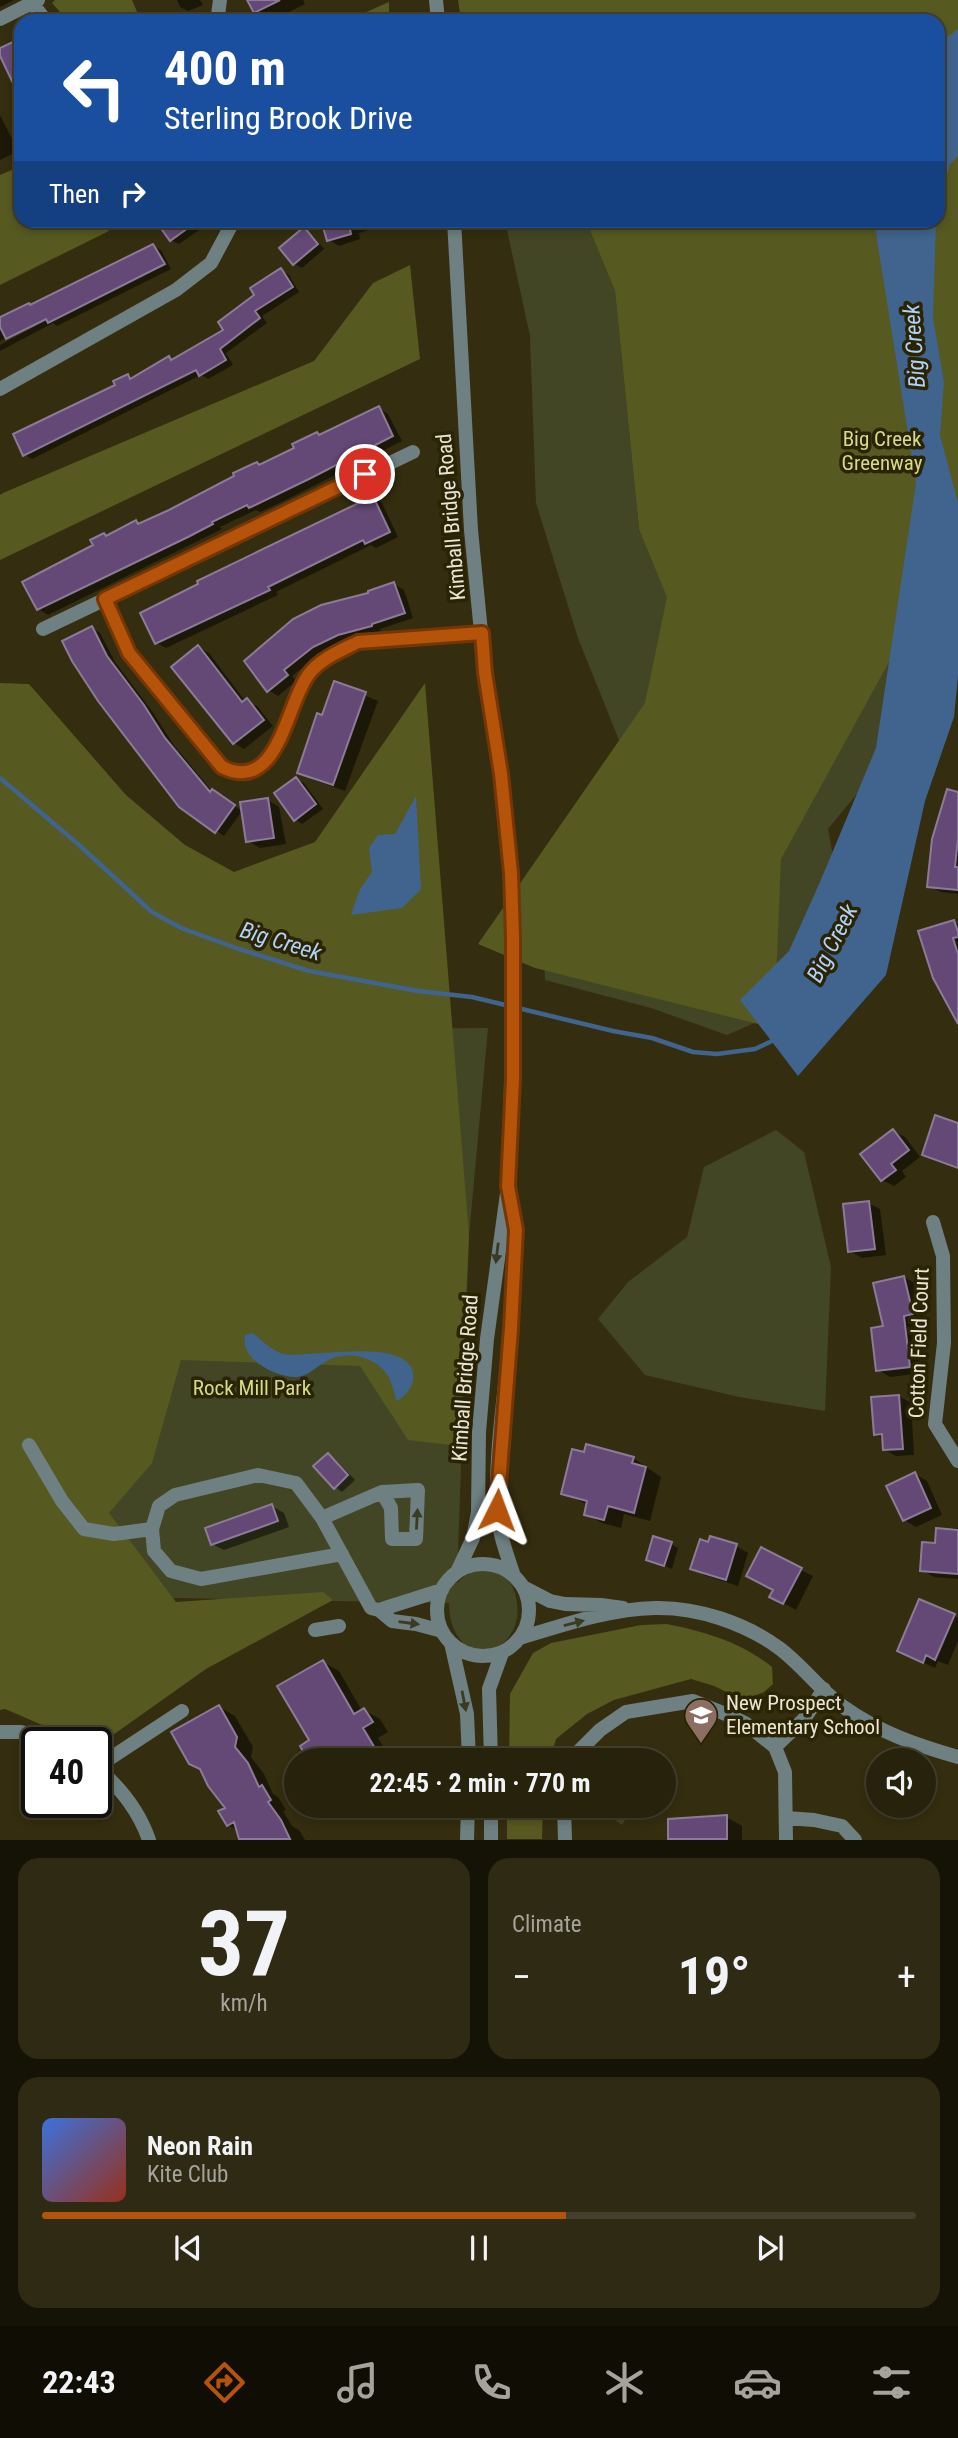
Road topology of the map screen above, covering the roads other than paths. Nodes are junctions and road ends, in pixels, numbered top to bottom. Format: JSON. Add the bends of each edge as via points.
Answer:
{"nodes":[{"id":1,"x":35,"y":1,"type":"edge"},
{"id":2,"x":0,"y":19,"type":"edge"},
{"id":3,"x":229,"y":228,"type":"edge"},
{"id":4,"x":454,"y":228,"type":"edge"},
{"id":5,"x":0,"y":389,"type":"edge"},
{"id":6,"x":413,"y":452,"type":"dead end"},
{"id":7,"x":105,"y":599,"type":"junction"},
{"id":8,"x":43,"y":629,"type":"dead end"},
{"id":9,"x":482,"y":633,"type":"junction"},
{"id":10,"x":508,"y":1186,"type":"junction"},
{"id":11,"x":933,"y":1222,"type":"dead end"},
{"id":12,"x":29,"y":1445,"type":"dead end"},
{"id":13,"x":958,"y":1461,"type":"edge"},
{"id":14,"x":382,"y":1492,"type":"dead end"},
{"id":15,"x":322,"y":1518,"type":"junction"},
{"id":16,"x":152,"y":1529,"type":"junction"},
{"id":17,"x":342,"y":1554,"type":"junction"},
{"id":18,"x":457,"y":1572,"type":"junction"},
{"id":19,"x":518,"y":1581,"type":"junction"},
{"id":20,"x":442,"y":1590,"type":"junction"},
{"id":21,"x":628,"y":1609,"type":"junction"},
{"id":22,"x":379,"y":1610,"type":"junction"},
{"id":23,"x":339,"y":1626,"type":"dead end"},
{"id":24,"x":315,"y":1630,"type":"dead end"},
{"id":25,"x":446,"y":1637,"type":"junction"},
{"id":26,"x":520,"y":1638,"type":"junction"},
{"id":27,"x":502,"y":1653,"type":"junction"},
{"id":28,"x":824,"y":1689,"type":"junction"},
{"id":29,"x":182,"y":1711,"type":"dead end"},
{"id":30,"x":0,"y":1732,"type":"edge"},
{"id":31,"x":21,"y":1732,"type":"edge"},
{"id":32,"x":775,"y":1747,"type":"junction"},
{"id":33,"x":468,"y":1748,"type":"edge"},
{"id":34,"x":491,"y":1748,"type":"edge"},
{"id":35,"x":582,"y":1748,"type":"edge"},
{"id":36,"x":112,"y":1757,"type":"edge"},
{"id":37,"x":958,"y":1757,"type":"edge"},
{"id":38,"x":112,"y":1781,"type":"edge"},
{"id":39,"x":468,"y":1818,"type":"edge"},
{"id":40,"x":491,"y":1818,"type":"edge"},
{"id":41,"x":564,"y":1818,"type":"edge"},
{"id":42,"x":786,"y":1818,"type":"junction"},
{"id":43,"x":149,"y":1839,"type":"edge"},
{"id":44,"x":467,"y":1839,"type":"edge"},
{"id":45,"x":491,"y":1839,"type":"edge"},
{"id":46,"x":565,"y":1839,"type":"edge"},
{"id":47,"x":786,"y":1839,"type":"edge"},
{"id":48,"x":855,"y":1839,"type":"edge"}],
"edges":[{"from":1,"to":2,"type":"street"},
{"from":3,"to":5,"type":"street","via":[[211,263],[176,290]]},
{"from":4,"to":9,"type":"street","name":"Kimball Bridge Road","via":[[471,530]]},
{"from":6,"to":7,"type":"street"},
{"from":7,"to":8,"type":"street"},
{"from":7,"to":9,"type":"street","via":[[129,653],[222,767],[233,772],[251,770],[270,757],[311,670],[343,649],[358,642]]},
{"from":9,"to":10,"type":"street","name":"Kimball Bridge Road","via":[[511,873],[513,1079]]},
{"from":10,"to":18,"type":"street","name":"Kimball Bridge Road","one_way":true,"via":[[486,1353],[478,1512],[473,1538]]},
{"from":10,"to":19,"type":"street","name":"Kimball Bridge Road","via":[[516,1230],[497,1510],[505,1551]]},
{"from":11,"to":13,"type":"street","name":"Cotton Field Court","via":[[943,1256],[944,1343],[935,1424]]},
{"from":12,"to":16,"type":"street","via":[[84,1529],[114,1534]]},
{"from":14,"to":15,"type":"street"},
{"from":15,"to":16,"type":"street","via":[[296,1483],[258,1475],[175,1495],[159,1506]]},
{"from":15,"to":17,"type":"street"},
{"from":16,"to":17,"type":"street","via":[[155,1551],[171,1571],[201,1579]]},
{"from":17,"to":22,"type":"street","via":[[372,1608]]},
{"from":18,"to":19,"type":"street","via":[[486,1564],[501,1567]]},
{"from":18,"to":20,"type":"street"},
{"from":19,"to":21,"type":"street","via":[[550,1601]]},
{"from":19,"to":26,"type":"street","via":[[529,1602],[529,1617]]},
{"from":20,"to":22,"type":"street"},
{"from":20,"to":25,"type":"street","via":[[437,1610]]},
{"from":26,"to":21,"type":"street","one_way":true},
{"from":21,"to":28,"type":"street","via":[[679,1609],[742,1628],[780,1649]]},
{"from":22,"to":25,"type":"street","one_way":true,"via":[[392,1621],[416,1623]]},
{"from":23,"to":24,"type":"street"},
{"from":25,"to":27,"type":"street","via":[[472,1656]]},
{"from":25,"to":33,"type":"street","one_way":true,"via":[[467,1714]]},
{"from":26,"to":27,"type":"street"},
{"from":27,"to":34,"type":"street","via":[[489,1689]]},
{"from":28,"to":32,"type":"street","via":[[804,1719]]},
{"from":28,"to":37,"type":"street","via":[[884,1733]]},
{"from":29,"to":36,"type":"street"},
{"from":30,"to":31,"type":"street"},
{"from":32,"to":35,"type":"street","via":[[745,1723],[693,1701],[626,1712]]},
{"from":32,"to":42,"type":"street","via":[[785,1772]]},
{"from":38,"to":43,"type":"street"},
{"from":39,"to":44,"type":"street"},
{"from":40,"to":45,"type":"street"},
{"from":41,"to":46,"type":"street"},
{"from":42,"to":47,"type":"street"},
{"from":42,"to":48,"type":"street","via":[[842,1826]]}]}
